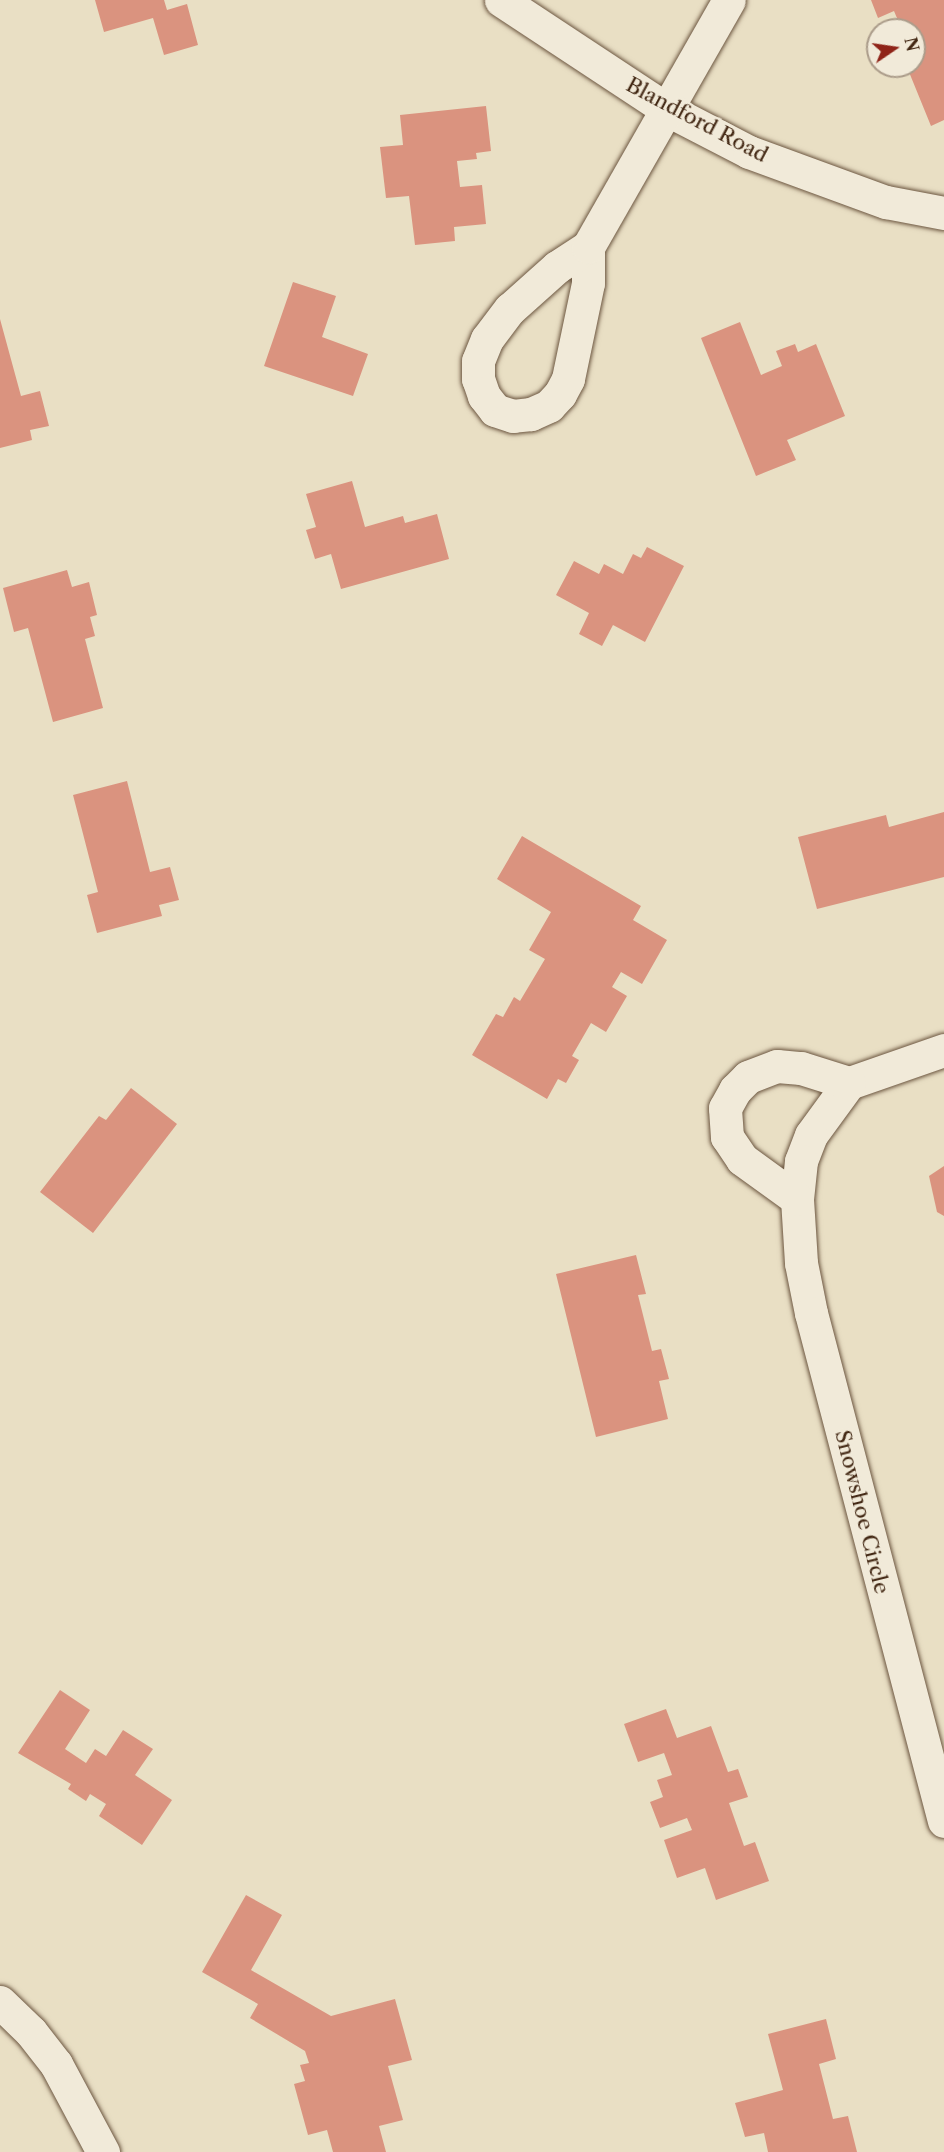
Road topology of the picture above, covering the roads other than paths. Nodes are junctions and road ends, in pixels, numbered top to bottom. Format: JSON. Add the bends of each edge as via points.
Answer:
{"nodes":[{"id":1,"x":501,"y":0,"type":"edge"},
{"id":2,"x":729,"y":0,"type":"edge"},
{"id":3,"x":668,"y":110,"type":"junction"},
{"id":4,"x":944,"y":213,"type":"edge"},
{"id":5,"x":588,"y":247,"type":"junction"},
{"id":6,"x":944,"y":1050,"type":"edge"},
{"id":7,"x":849,"y":1083,"type":"junction"},
{"id":8,"x":797,"y":1199,"type":"junction"},
{"id":9,"x":944,"y":1821,"type":"edge"},
{"id":10,"x":0,"y":2002,"type":"edge"},
{"id":11,"x":103,"y":2152,"type":"edge"}],
"edges":[{"from":1,"to":3,"type":"street","name":"Blandford Road"},
{"from":2,"to":3,"type":"street"},
{"from":3,"to":4,"type":"street","name":"Blandford Road","via":[[748,152],[825,181],[886,202]]},
{"from":3,"to":5,"type":"street"},
{"from":5,"to":5,"type":"street","via":[[557,267],[510,309],[487,339],[478,361],[478,379],[495,410],[513,416],[531,414],[549,406],[560,394],[568,379],[588,283]]},
{"from":6,"to":7,"type":"street"},
{"from":7,"to":8,"type":"street","name":"Snowshoe Circle","via":[[811,1134],[801,1161]]},
{"from":7,"to":8,"type":"street","via":[[801,1068],[777,1066],[748,1077],[725,1108],[727,1137],[742,1159]]},
{"from":8,"to":9,"type":"street","name":"Snowshoe Circle","via":[[801,1263],[811,1313]]},
{"from":10,"to":11,"type":"street","via":[[56,2064]]}]}
